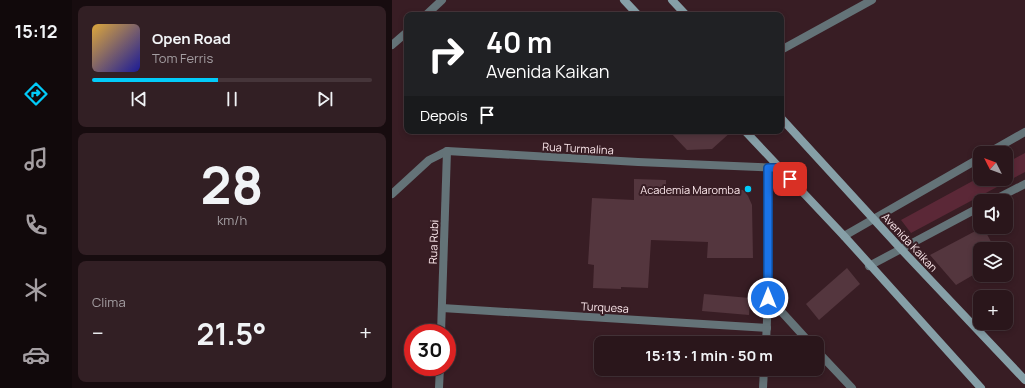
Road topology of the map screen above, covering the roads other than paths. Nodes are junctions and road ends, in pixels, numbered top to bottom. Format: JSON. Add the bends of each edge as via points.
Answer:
{"nodes":[{"id":1,"x":442,"y":0,"type":"edge"},
{"id":2,"x":624,"y":0,"type":"edge"},
{"id":3,"x":672,"y":0,"type":"edge"},
{"id":4,"x":872,"y":0,"type":"edge"},
{"id":5,"x":429,"y":12,"type":"edge"},
{"id":6,"x":635,"y":12,"type":"edge"},
{"id":7,"x":683,"y":12,"type":"edge"},
{"id":8,"x":404,"y":35,"type":"edge"},
{"id":9,"x":392,"y":45,"type":"edge"},
{"id":10,"x":784,"y":48,"type":"edge"},
{"id":11,"x":784,"y":121,"type":"edge"},
{"id":12,"x":1025,"y":132,"type":"edge"},
{"id":13,"x":748,"y":134,"type":"edge"},
{"id":14,"x":1000,"y":146,"type":"edge"},
{"id":15,"x":447,"y":151,"type":"junction"},
{"id":16,"x":973,"y":162,"type":"edge"},
{"id":17,"x":768,"y":168,"type":"junction"},
{"id":18,"x":779,"y":168,"type":"junction"},
{"id":19,"x":1025,"y":184,"type":"edge"},
{"id":20,"x":392,"y":194,"type":"edge"},
{"id":21,"x":1006,"y":194,"type":"edge"},
{"id":22,"x":973,"y":211,"type":"edge"},
{"id":23,"x":873,"y":219,"type":"junction"},
{"id":24,"x":844,"y":236,"type":"junction"},
{"id":25,"x":901,"y":249,"type":"junction"},
{"id":26,"x":870,"y":266,"type":"junction"},
{"id":27,"x":768,"y":298,"type":"junction"},
{"id":28,"x":442,"y":308,"type":"junction"},
{"id":29,"x":441,"y":324,"type":"edge"},
{"id":30,"x":767,"y":328,"type":"junction"},
{"id":31,"x":766,"y":336,"type":"edge"},
{"id":32,"x":803,"y":336,"type":"edge"},
{"id":33,"x":824,"y":358,"type":"edge"},
{"id":34,"x":439,"y":376,"type":"edge"},
{"id":35,"x":764,"y":376,"type":"edge"},
{"id":36,"x":1025,"y":380,"type":"edge"},
{"id":37,"x":438,"y":388,"type":"edge"},
{"id":38,"x":763,"y":388,"type":"edge"},
{"id":39,"x":852,"y":388,"type":"edge"},
{"id":40,"x":981,"y":388,"type":"edge"}],
"edges":[{"from":1,"to":5,"type":"street"},
{"from":2,"to":6,"type":"street"},
{"from":3,"to":7,"type":"street"},
{"from":4,"to":10,"type":"street"},
{"from":8,"to":9,"type":"street"},
{"from":11,"to":23,"type":"street","name":"Avenida Kaikan"},
{"from":12,"to":14,"type":"street"},
{"from":13,"to":18,"type":"street"},
{"from":15,"to":17,"type":"street","name":"Rua Turmalina"},
{"from":15,"to":20,"type":"street","name":"Rua Turmalina","via":[[429,160]]},
{"from":15,"to":28,"type":"street","name":"Rua Rubi"},
{"from":16,"to":23,"type":"street"},
{"from":17,"to":18,"type":"street","name":"Rua Turmalina"},
{"from":17,"to":27,"type":"street"},
{"from":18,"to":24,"type":"street"},
{"from":19,"to":21,"type":"street"},
{"from":22,"to":25,"type":"street"},
{"from":23,"to":24,"type":"street"},
{"from":23,"to":25,"type":"street","name":"Avenida Kaikan"},
{"from":24,"to":26,"type":"street"},
{"from":25,"to":26,"type":"street"},
{"from":25,"to":36,"type":"street","name":"Avenida Kaikan"},
{"from":26,"to":40,"type":"street"},
{"from":27,"to":30,"type":"street"},
{"from":27,"to":32,"type":"street"},
{"from":28,"to":29,"type":"street","name":"Rua Rubi"},
{"from":28,"to":30,"type":"street","name":"Turquesa"},
{"from":30,"to":31,"type":"street"},
{"from":33,"to":39,"type":"street"},
{"from":34,"to":37,"type":"street"},
{"from":35,"to":38,"type":"street"}]}
